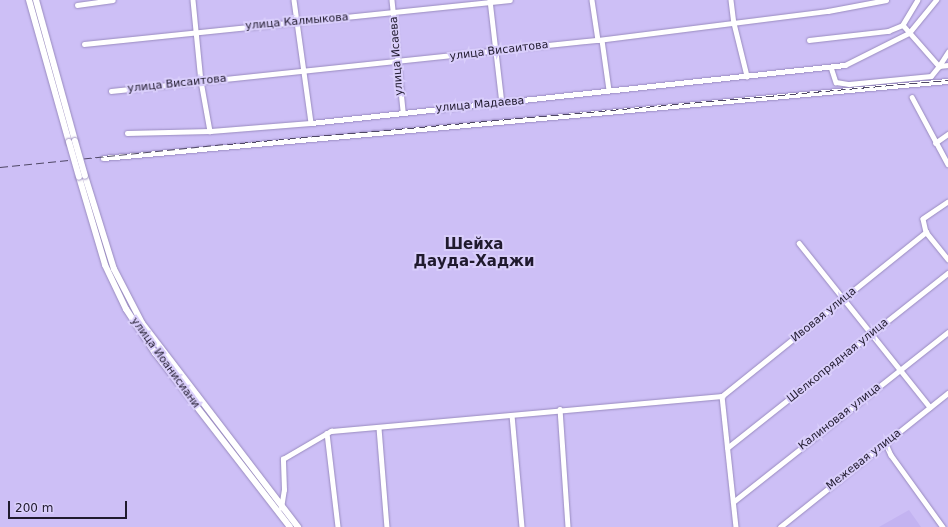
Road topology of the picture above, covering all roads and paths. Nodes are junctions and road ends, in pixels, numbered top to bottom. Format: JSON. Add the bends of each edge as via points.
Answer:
{"nodes":[{"id":1,"x":29,"y":0,"type":"edge"},
{"id":2,"x":36,"y":0,"type":"edge"},
{"id":3,"x":113,"y":0,"type":"edge"},
{"id":4,"x":193,"y":0,"type":"edge"},
{"id":5,"x":294,"y":0,"type":"edge"},
{"id":6,"x":392,"y":0,"type":"edge"},
{"id":7,"x":510,"y":0,"type":"edge"},
{"id":8,"x":592,"y":0,"type":"edge"},
{"id":9,"x":731,"y":0,"type":"edge"},
{"id":10,"x":886,"y":0,"type":"edge"},
{"id":11,"x":918,"y":0,"type":"edge"},
{"id":12,"x":936,"y":0,"type":"edge"},
{"id":13,"x":490,"y":1,"type":"edge"},
{"id":14,"x":77,"y":5,"type":"dead end"},
{"id":15,"x":394,"y":13,"type":"junction"},
{"id":16,"x":297,"y":22,"type":"junction"},
{"id":17,"x":734,"y":23,"type":"junction"},
{"id":18,"x":903,"y":25,"type":"junction"},
{"id":19,"x":196,"y":31,"type":"junction"},
{"id":20,"x":909,"y":33,"type":"junction"},
{"id":21,"x":600,"y":40,"type":"junction"},
{"id":22,"x":809,"y":40,"type":"dead end"},
{"id":23,"x":84,"y":44,"type":"dead end"},
{"id":24,"x":496,"y":51,"type":"junction"},
{"id":25,"x":948,"y":52,"type":"edge"},
{"id":26,"x":397,"y":62,"type":"junction"},
{"id":27,"x":948,"y":65,"type":"edge"},
{"id":28,"x":939,"y":66,"type":"junction"},
{"id":29,"x":832,"y":67,"type":"junction"},
{"id":30,"x":303,"y":70,"type":"junction"},
{"id":31,"x":747,"y":76,"type":"junction"},
{"id":32,"x":201,"y":81,"type":"junction"},
{"id":33,"x":948,"y":81,"type":"edge"},
{"id":34,"x":609,"y":90,"type":"junction"},
{"id":35,"x":110,"y":91,"type":"dead end"},
{"id":36,"x":912,"y":97,"type":"dead end"},
{"id":37,"x":502,"y":103,"type":"junction"},
{"id":38,"x":403,"y":112,"type":"junction"},
{"id":39,"x":311,"y":122,"type":"junction"},
{"id":40,"x":210,"y":131,"type":"junction"},
{"id":41,"x":127,"y":133,"type":"dead end"},
{"id":42,"x":948,"y":134,"type":"edge"},
{"id":43,"x":72,"y":142,"type":"junction"},
{"id":44,"x":935,"y":143,"type":"junction"},
{"id":45,"x":103,"y":158,"type":"dead end"},
{"id":46,"x":948,"y":164,"type":"edge"},
{"id":47,"x":948,"y":202,"type":"edge"},
{"id":48,"x":926,"y":232,"type":"junction"},
{"id":49,"x":799,"y":243,"type":"dead end"},
{"id":50,"x":948,"y":259,"type":"edge"},
{"id":51,"x":948,"y":273,"type":"edge"},
{"id":52,"x":843,"y":299,"type":"junction"},
{"id":53,"x":948,"y":332,"type":"edge"},
{"id":54,"x":871,"y":333,"type":"junction"},
{"id":55,"x":901,"y":370,"type":"junction"},
{"id":56,"x":948,"y":392,"type":"edge"},
{"id":57,"x":722,"y":396,"type":"junction"},
{"id":58,"x":930,"y":407,"type":"junction"},
{"id":59,"x":560,"y":409,"type":"junction"},
{"id":60,"x":512,"y":415,"type":"junction"},
{"id":61,"x":379,"y":428,"type":"junction"},
{"id":62,"x":327,"y":433,"type":"junction"},
{"id":63,"x":886,"y":444,"type":"junction"},
{"id":64,"x":727,"y":448,"type":"junction"},
{"id":65,"x":732,"y":502,"type":"junction"},
{"id":66,"x":280,"y":509,"type":"junction"},
{"id":67,"x":290,"y":527,"type":"edge"},
{"id":68,"x":298,"y":527,"type":"edge"},
{"id":69,"x":338,"y":527,"type":"edge"},
{"id":70,"x":387,"y":527,"type":"edge"},
{"id":71,"x":522,"y":527,"type":"edge"},
{"id":72,"x":568,"y":527,"type":"edge"},
{"id":73,"x":732,"y":527,"type":"edge"},
{"id":74,"x":736,"y":527,"type":"edge"},
{"id":75,"x":780,"y":527,"type":"edge"},
{"id":76,"x":943,"y":527,"type":"edge"}],
"edges":[{"from":1,"to":43,"type":"main road"},
{"from":2,"to":43,"type":"main road"},
{"from":3,"to":14,"type":"street"},
{"from":4,"to":19,"type":"street"},
{"from":5,"to":16,"type":"street"},
{"from":6,"to":15,"type":"street","name":"улица Исаева"},
{"from":7,"to":13,"type":"street","name":"улица Калмыкова"},
{"from":8,"to":21,"type":"street"},
{"from":9,"to":17,"type":"street"},
{"from":10,"to":17,"type":"street","name":"улица Висаитова"},
{"from":11,"to":18,"type":"street"},
{"from":12,"to":20,"type":"street","name":"улица Мадаева"},
{"from":13,"to":15,"type":"street","name":"улица Калмыкова"},
{"from":13,"to":24,"type":"street"},
{"from":15,"to":16,"type":"street","name":"улица Калмыкова"},
{"from":15,"to":26,"type":"street","name":"улица Исаева"},
{"from":16,"to":19,"type":"street","name":"улица Калмыкова"},
{"from":16,"to":30,"type":"street"},
{"from":17,"to":21,"type":"street","name":"улица Висаитова"},
{"from":17,"to":31,"type":"street"},
{"from":18,"to":20,"type":"street"},
{"from":18,"to":22,"type":"street","via":[[888,31]]},
{"from":19,"to":23,"type":"street","name":"улица Калмыкова"},
{"from":19,"to":32,"type":"street"},
{"from":20,"to":28,"type":"street"},
{"from":20,"to":29,"type":"street","name":"улица Мадаева","via":[[853,62]]},
{"from":21,"to":24,"type":"street","name":"улица Висаитова"},
{"from":21,"to":34,"type":"street"},
{"from":24,"to":26,"type":"street","name":"улица Висаитова"},
{"from":24,"to":37,"type":"street"},
{"from":25,"to":28,"type":"street"},
{"from":26,"to":30,"type":"street","name":"улица Висаитова"},
{"from":26,"to":38,"type":"street","name":"улица Исаева"},
{"from":27,"to":28,"type":"street"},
{"from":28,"to":29,"type":"street","via":[[931,76],[849,84],[836,82]]},
{"from":29,"to":31,"type":"street","name":"улица Мадаева"},
{"from":30,"to":32,"type":"street","name":"улица Висаитова"},
{"from":30,"to":39,"type":"street"},
{"from":31,"to":34,"type":"street","name":"улица Мадаева"},
{"from":32,"to":35,"type":"street","name":"улица Висаитова"},
{"from":32,"to":40,"type":"street"},
{"from":33,"to":45,"type":"street"},
{"from":34,"to":37,"type":"street","name":"улица Мадаева"},
{"from":36,"to":44,"type":"street"},
{"from":37,"to":38,"type":"street","name":"улица Мадаева"},
{"from":38,"to":39,"type":"street","name":"улица Мадаева"},
{"from":39,"to":40,"type":"street","name":"улица Мадаева"},
{"from":40,"to":41,"type":"street","name":"улица Мадаева"},
{"from":42,"to":44,"type":"street"},
{"from":43,"to":66,"type":"main road","bridge":true,"via":[[114,269],[138,316]]},
{"from":44,"to":46,"type":"street"},
{"from":47,"to":48,"type":"street","via":[[923,218]]},
{"from":48,"to":50,"type":"street"},
{"from":48,"to":52,"type":"street","name":"Ивовая улица"},
{"from":49,"to":52,"type":"street"},
{"from":51,"to":54,"type":"street","name":"Шелкопрядная улица"},
{"from":52,"to":54,"type":"street"},
{"from":52,"to":57,"type":"street","name":"Ивовая улица"},
{"from":53,"to":55,"type":"street","name":"Калиновая улица"},
{"from":54,"to":55,"type":"street"},
{"from":54,"to":64,"type":"street","name":"Шелкопрядная улица"},
{"from":55,"to":58,"type":"street"},
{"from":55,"to":65,"type":"street","name":"Калиновая улица"},
{"from":56,"to":58,"type":"street","name":"Межевая улица"},
{"from":57,"to":59,"type":"street"},
{"from":57,"to":64,"type":"street"},
{"from":58,"to":63,"type":"street","name":"Межевая улица"},
{"from":59,"to":60,"type":"street"},
{"from":59,"to":72,"type":"street"},
{"from":60,"to":61,"type":"street"},
{"from":60,"to":71,"type":"street"},
{"from":61,"to":62,"type":"street"},
{"from":61,"to":70,"type":"street"},
{"from":62,"to":66,"type":"street","via":[[283,459]]},
{"from":62,"to":69,"type":"street"},
{"from":63,"to":75,"type":"street","name":"Межевая улица"},
{"from":63,"to":76,"type":"street","via":[[891,455]]},
{"from":64,"to":65,"type":"street"},
{"from":65,"to":74,"type":"street"},
{"from":66,"to":67,"type":"main road"},
{"from":66,"to":68,"type":"main road"},
{"from":73,"to":74,"type":"street"}]}
